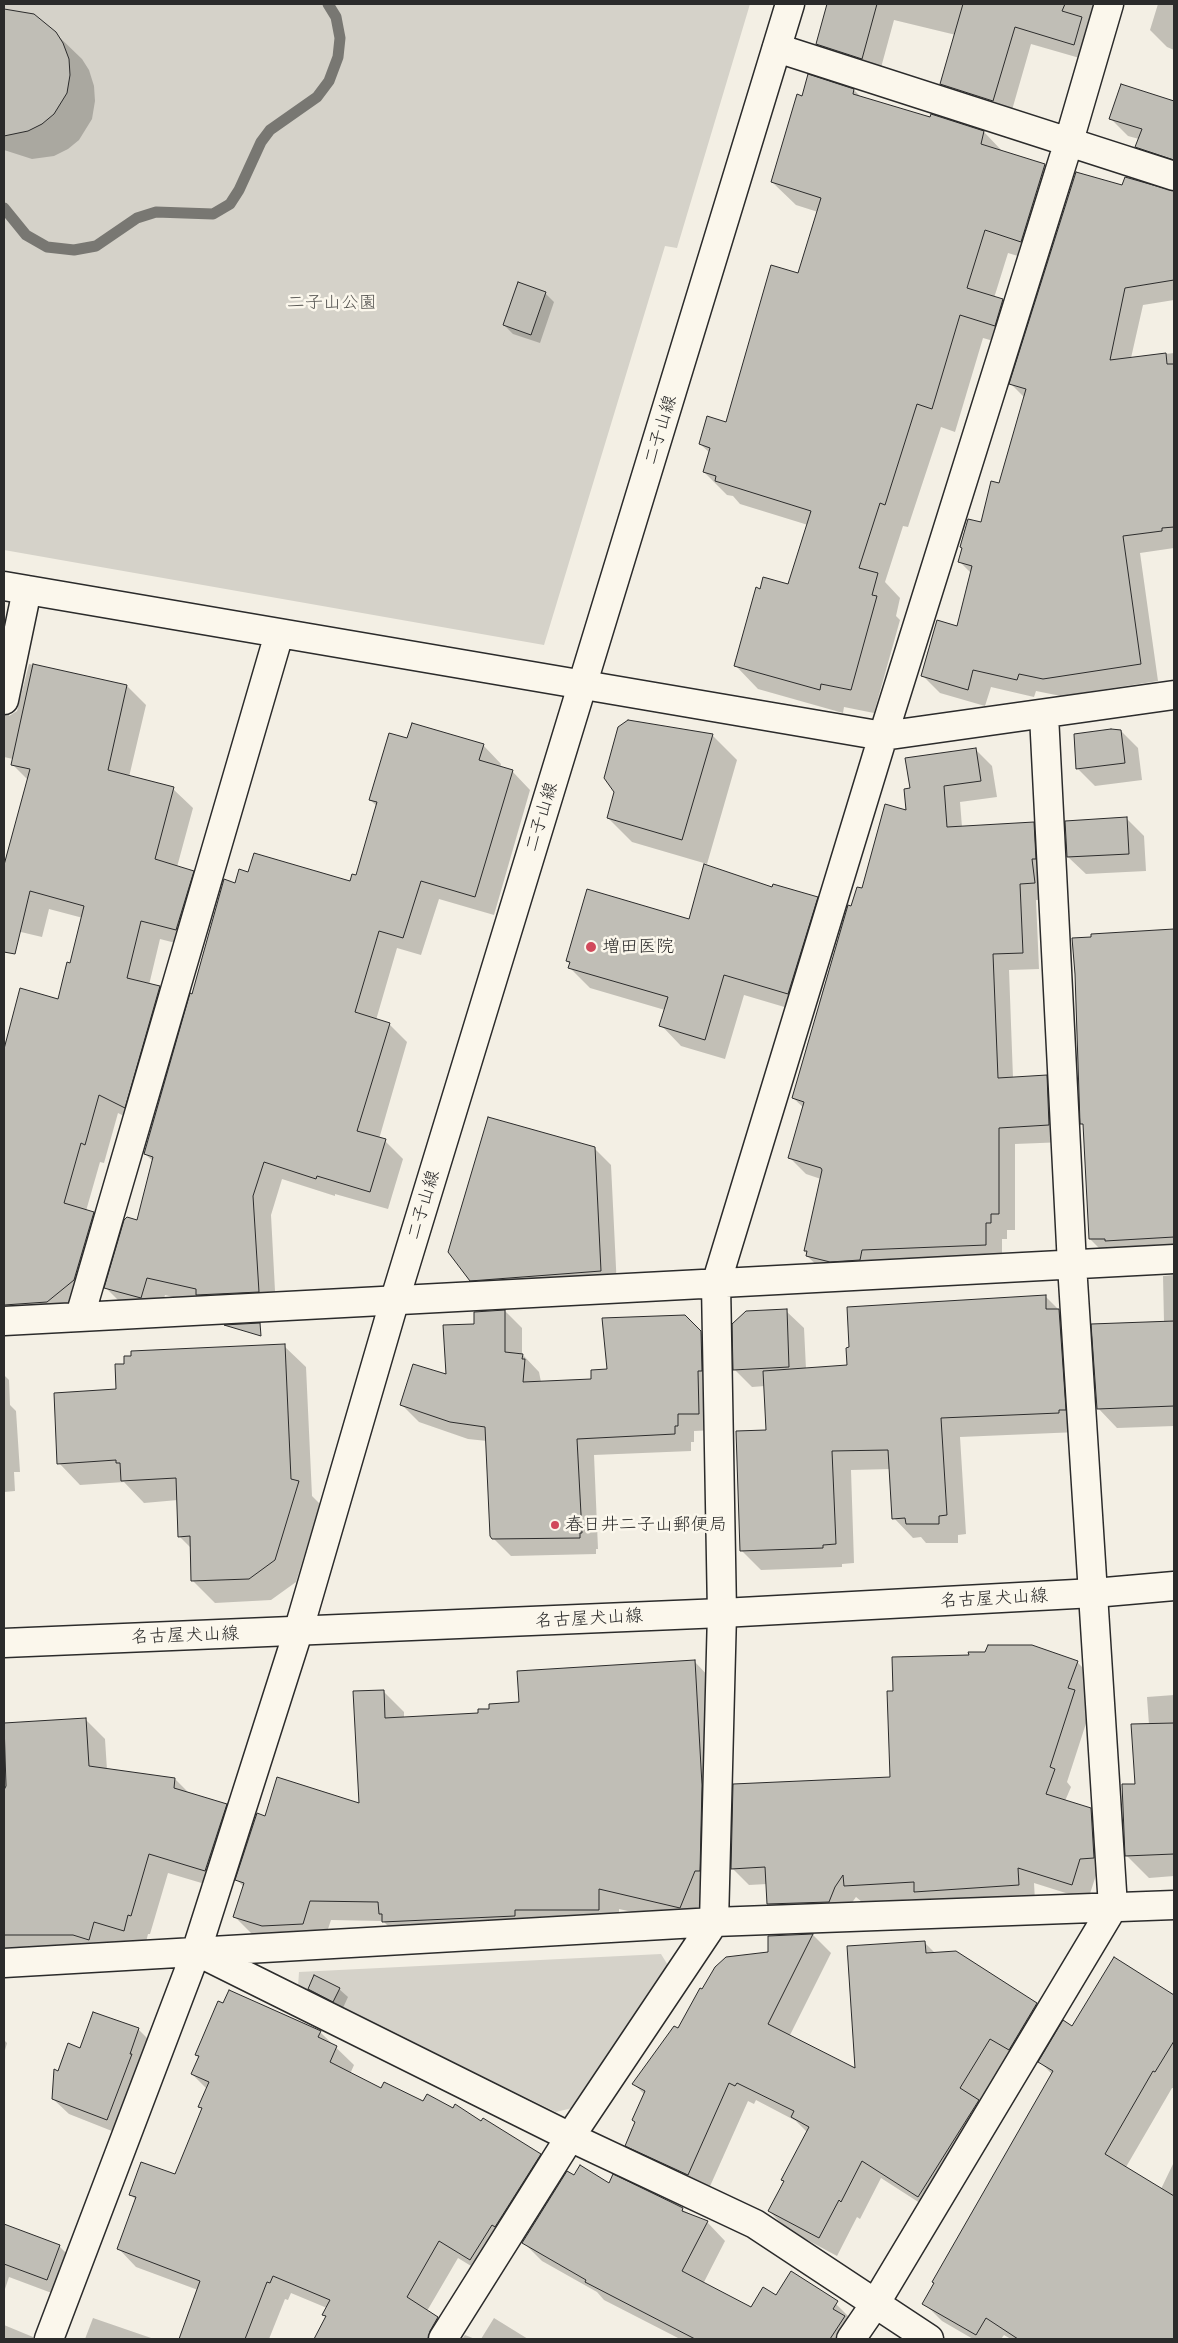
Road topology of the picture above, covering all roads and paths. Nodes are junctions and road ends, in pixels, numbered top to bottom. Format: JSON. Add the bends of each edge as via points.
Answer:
{"nodes":[{"id":1,"x":790,"y":4,"type":"edge"},
{"id":2,"x":1109,"y":4,"type":"edge"},
{"id":3,"x":777,"y":48,"type":"junction"},
{"id":4,"x":1069,"y":141,"type":"junction"},
{"id":5,"x":1174,"y":176,"type":"edge"},
{"id":6,"x":15,"y":588,"type":"edge"},
{"id":7,"x":279,"y":634,"type":"junction"},
{"id":8,"x":583,"y":686,"type":"junction"},
{"id":9,"x":1174,"y":695,"type":"edge"},
{"id":10,"x":4,"y":700,"type":"edge"},
{"id":11,"x":1044,"y":715,"type":"junction"},
{"id":12,"x":882,"y":736,"type":"junction"},
{"id":13,"x":1174,"y":1259,"type":"edge"},
{"id":14,"x":1072,"y":1265,"type":"junction"},
{"id":15,"x":716,"y":1284,"type":"junction"},
{"id":16,"x":395,"y":1299,"type":"junction"},
{"id":17,"x":80,"y":1316,"type":"junction"},
{"id":18,"x":4,"y":1321,"type":"edge"},
{"id":19,"x":1174,"y":1586,"type":"edge"},
{"id":20,"x":1094,"y":1593,"type":"junction"},
{"id":21,"x":722,"y":1613,"type":"junction"},
{"id":22,"x":298,"y":1632,"type":"junction"},
{"id":23,"x":4,"y":1643,"type":"edge"},
{"id":24,"x":1174,"y":1905,"type":"edge"},
{"id":25,"x":1113,"y":1907,"type":"junction"},
{"id":26,"x":714,"y":1922,"type":"junction"},
{"id":27,"x":196,"y":1952,"type":"junction"},
{"id":28,"x":4,"y":1964,"type":"edge"},
{"id":29,"x":570,"y":2137,"type":"junction"},
{"id":30,"x":875,"y":2304,"type":"junction"},
{"id":31,"x":50,"y":2339,"type":"edge"},
{"id":32,"x":443,"y":2339,"type":"edge"},
{"id":33,"x":850,"y":2339,"type":"edge"},
{"id":34,"x":929,"y":2339,"type":"edge"}],
"edges":[{"from":1,"to":3,"type":"street","name":"二子山線"},
{"from":2,"to":4,"type":"street"},
{"from":3,"to":4,"type":"street"},
{"from":3,"to":8,"type":"street","name":"二子山線"},
{"from":4,"to":5,"type":"street"},
{"from":4,"to":12,"type":"street"},
{"from":6,"to":7,"type":"street"},
{"from":6,"to":10,"type":"street"},
{"from":7,"to":8,"type":"street"},
{"from":7,"to":17,"type":"street"},
{"from":8,"to":12,"type":"street"},
{"from":8,"to":16,"type":"street","name":"二子山線"},
{"from":9,"to":11,"type":"street"},
{"from":11,"to":12,"type":"street"},
{"from":11,"to":14,"type":"street"},
{"from":12,"to":15,"type":"street"},
{"from":13,"to":14,"type":"street"},
{"from":14,"to":15,"type":"street"},
{"from":14,"to":20,"type":"street"},
{"from":15,"to":16,"type":"street"},
{"from":15,"to":21,"type":"street"},
{"from":16,"to":17,"type":"street"},
{"from":16,"to":22,"type":"street","name":"二子山線"},
{"from":17,"to":18,"type":"street"},
{"from":19,"to":20,"type":"street","name":"名古屋犬山線"},
{"from":20,"to":21,"type":"street","name":"名古屋犬山線"},
{"from":20,"to":25,"type":"street"},
{"from":21,"to":22,"type":"street","name":"名古屋犬山線"},
{"from":21,"to":26,"type":"street"},
{"from":22,"to":23,"type":"street","name":"名古屋犬山線"},
{"from":22,"to":27,"type":"street","name":"二子山線"},
{"from":24,"to":25,"type":"street"},
{"from":25,"to":26,"type":"street"},
{"from":25,"to":30,"type":"street"},
{"from":26,"to":27,"type":"street"},
{"from":26,"to":29,"type":"street"},
{"from":27,"to":28,"type":"street"},
{"from":27,"to":29,"type":"street"},
{"from":27,"to":31,"type":"street","name":"二子山線"},
{"from":29,"to":30,"type":"street","via":[[755,2224]]},
{"from":29,"to":32,"type":"street"},
{"from":30,"to":33,"type":"street"},
{"from":30,"to":34,"type":"street"}]}
